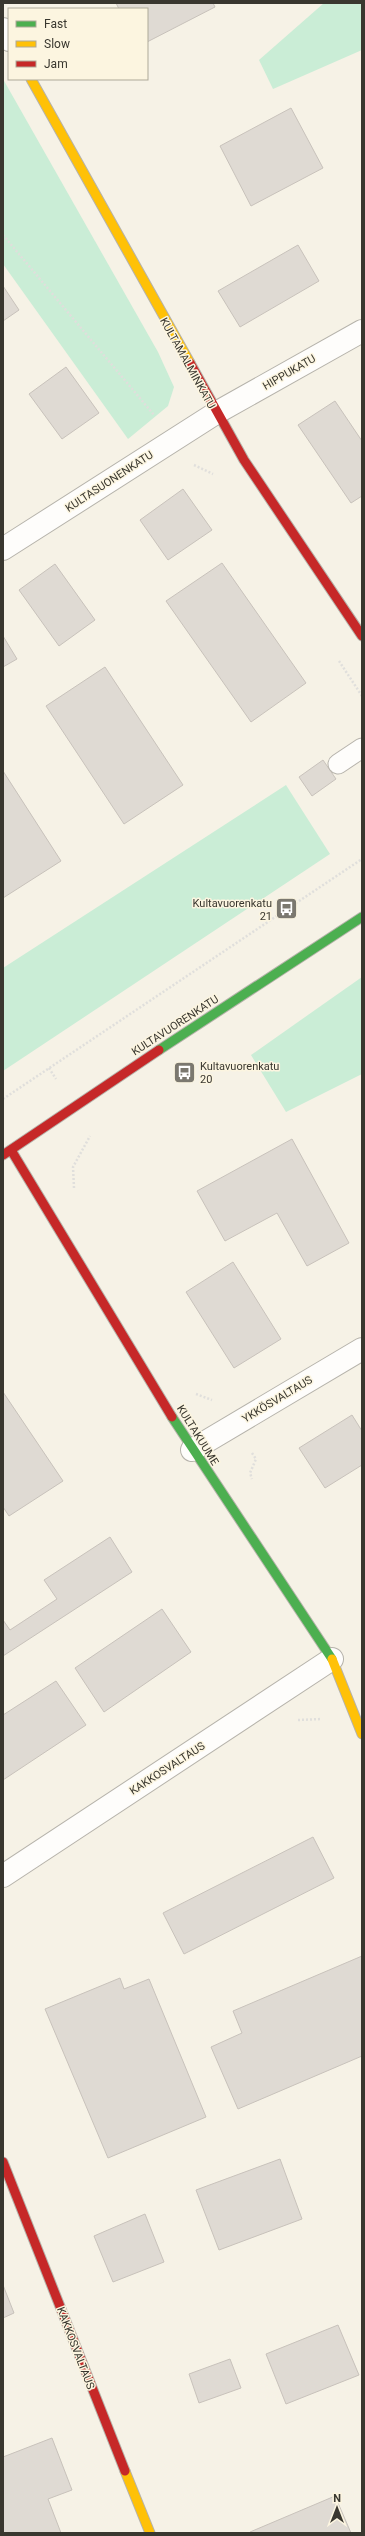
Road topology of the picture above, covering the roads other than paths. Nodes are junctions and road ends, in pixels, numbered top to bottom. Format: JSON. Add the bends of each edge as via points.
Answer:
{"nodes":[{"id":1,"x":3,"y":29,"type":"edge"},
{"id":2,"x":8,"y":38,"type":"edge"},
{"id":3,"x":32,"y":80,"type":"edge"},
{"id":4,"x":362,"y":331,"type":"edge"},
{"id":5,"x":216,"y":413,"type":"junction"},
{"id":6,"x":3,"y":549,"type":"edge"},
{"id":7,"x":362,"y":636,"type":"edge"},
{"id":8,"x":362,"y":748,"type":"edge"},
{"id":9,"x":338,"y":764,"type":"dead end"},
{"id":10,"x":362,"y":917,"type":"edge"},
{"id":11,"x":7,"y":1152,"type":"edge"},
{"id":12,"x":362,"y":1349,"type":"edge"},
{"id":13,"x":192,"y":1450,"type":"junction"},
{"id":14,"x":332,"y":1659,"type":"junction"},
{"id":15,"x":362,"y":1734,"type":"edge"},
{"id":16,"x":3,"y":1876,"type":"edge"},
{"id":17,"x":3,"y":2162,"type":"edge"},
{"id":18,"x":150,"y":2533,"type":"edge"}],
"edges":[{"from":1,"to":2,"type":"street"},
{"from":3,"to":5,"type":"street","name":"KULTAMALMINKATU"},
{"from":4,"to":5,"type":"street","name":"HIPPUKATU"},
{"from":5,"to":6,"type":"street","name":"KULTASUONENKATU"},
{"from":5,"to":7,"type":"street","name":"KULTAMALMINKATU","via":[[244,460]]},
{"from":8,"to":9,"type":"lane"},
{"from":10,"to":11,"type":"street","name":"KULTAVUORENKATU"},
{"from":11,"to":13,"type":"street","name":"KULTAKUUME"},
{"from":12,"to":13,"type":"street","name":"YKKÖSVALTAUS"},
{"from":13,"to":14,"type":"street","name":"KULTAKUUME"},
{"from":14,"to":15,"type":"street","name":"KULTAKUUME"},
{"from":14,"to":16,"type":"street","name":"KAKKOSVALTAUS"},
{"from":17,"to":18,"type":"street","name":"KAKKOSVALTAUS"}]}
